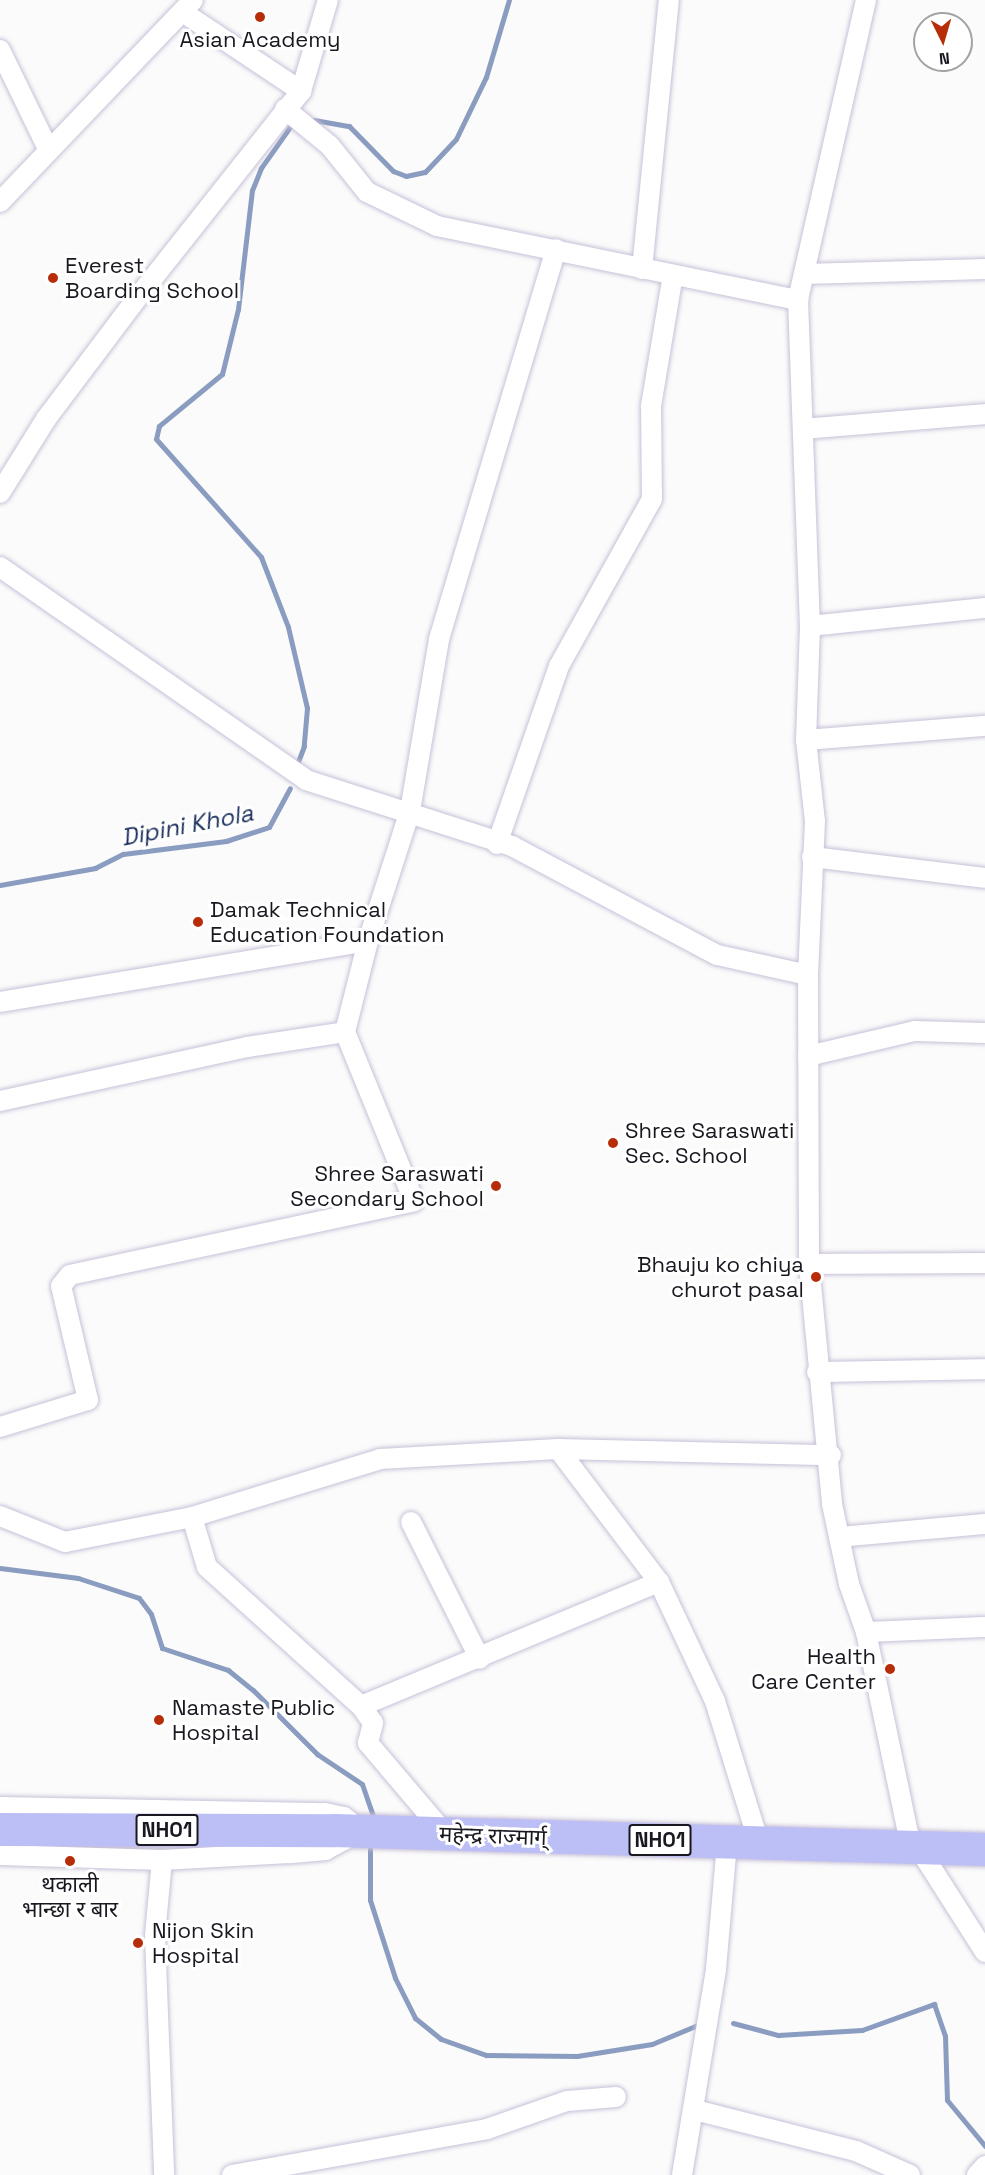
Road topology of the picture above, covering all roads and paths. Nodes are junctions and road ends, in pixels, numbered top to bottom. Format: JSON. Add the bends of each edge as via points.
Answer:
{"nodes":[{"id":1,"x":328,"y":0,"type":"edge"},
{"id":2,"x":669,"y":0,"type":"edge"},
{"id":3,"x":866,"y":0,"type":"edge"},
{"id":4,"x":189,"y":7,"type":"edge"},
{"id":5,"x":0,"y":50,"type":"edge"},
{"id":6,"x":301,"y":91,"type":"junction"},
{"id":7,"x":285,"y":110,"type":"junction"},
{"id":8,"x":48,"y":149,"type":"junction"},
{"id":9,"x":0,"y":202,"type":"edge"},
{"id":10,"x":556,"y":249,"type":"junction"},
{"id":11,"x":642,"y":269,"type":"junction"},
{"id":12,"x":985,"y":269,"type":"edge"},
{"id":13,"x":804,"y":274,"type":"junction"},
{"id":14,"x":673,"y":275,"type":"junction"},
{"id":15,"x":798,"y":300,"type":"junction"},
{"id":16,"x":985,"y":414,"type":"edge"},
{"id":17,"x":803,"y":429,"type":"junction"},
{"id":18,"x":0,"y":493,"type":"edge"},
{"id":19,"x":0,"y":567,"type":"edge"},
{"id":20,"x":985,"y":608,"type":"edge"},
{"id":21,"x":810,"y":626,"type":"junction"},
{"id":22,"x":985,"y":726,"type":"edge"},
{"id":23,"x":806,"y":740,"type":"junction"},
{"id":24,"x":410,"y":811,"type":"junction"},
{"id":25,"x":497,"y":844,"type":"junction"},
{"id":26,"x":812,"y":857,"type":"junction"},
{"id":27,"x":985,"y":878,"type":"edge"},
{"id":28,"x":368,"y":941,"type":"junction"},
{"id":29,"x":808,"y":975,"type":"junction"},
{"id":30,"x":0,"y":1002,"type":"edge"},
{"id":31,"x":345,"y":1032,"type":"junction"},
{"id":32,"x":985,"y":1033,"type":"edge"},
{"id":33,"x":808,"y":1056,"type":"junction"},
{"id":34,"x":0,"y":1101,"type":"edge"},
{"id":35,"x":985,"y":1263,"type":"edge"},
{"id":36,"x":809,"y":1264,"type":"junction"},
{"id":37,"x":985,"y":1369,"type":"edge"},
{"id":38,"x":818,"y":1372,"type":"junction"},
{"id":39,"x":0,"y":1427,"type":"edge"},
{"id":40,"x":558,"y":1449,"type":"junction"},
{"id":41,"x":831,"y":1455,"type":"junction"},
{"id":42,"x":0,"y":1516,"type":"edge"},
{"id":43,"x":192,"y":1517,"type":"junction"},
{"id":44,"x":411,"y":1522,"type":"dead end"},
{"id":45,"x":985,"y":1524,"type":"edge"},
{"id":46,"x":839,"y":1537,"type":"junction"},
{"id":47,"x":659,"y":1582,"type":"junction"},
{"id":48,"x":985,"y":1627,"type":"edge"},
{"id":49,"x":866,"y":1632,"type":"junction"},
{"id":50,"x":480,"y":1659,"type":"junction"},
{"id":51,"x":361,"y":1706,"type":"junction"},
{"id":52,"x":0,"y":1807,"type":"edge"},
{"id":53,"x":0,"y":1829,"type":"edge"},
{"id":54,"x":361,"y":1831,"type":"junction"},
{"id":55,"x":446,"y":1834,"type":"junction"},
{"id":56,"x":727,"y":1842,"type":"junction"},
{"id":57,"x":759,"y":1843,"type":"junction"},
{"id":58,"x":915,"y":1849,"type":"junction"},
{"id":59,"x":985,"y":1850,"type":"edge"},
{"id":60,"x":0,"y":1855,"type":"edge"},
{"id":61,"x":162,"y":1860,"type":"junction"},
{"id":62,"x":985,"y":1952,"type":"edge"},
{"id":63,"x":616,"y":2097,"type":"dead end"},
{"id":64,"x":694,"y":2110,"type":"junction"},
{"id":65,"x":164,"y":2175,"type":"edge"},
{"id":66,"x":232,"y":2175,"type":"edge"},
{"id":67,"x":682,"y":2175,"type":"edge"},
{"id":68,"x":910,"y":2175,"type":"edge"}],
"edges":[{"from":1,"to":6,"type":"street"},
{"from":2,"to":11,"type":"street"},
{"from":3,"to":13,"type":"street"},
{"from":4,"to":6,"type":"street"},
{"from":4,"to":8,"type":"street"},
{"from":5,"to":8,"type":"street"},
{"from":6,"to":7,"type":"street"},
{"from":7,"to":10,"type":"street","via":[[330,146],[367,192],[437,226]]},
{"from":7,"to":18,"type":"street","via":[[53,410]]},
{"from":8,"to":9,"type":"street"},
{"from":10,"to":11,"type":"street"},
{"from":10,"to":24,"type":"street","via":[[439,639]]},
{"from":11,"to":14,"type":"street"},
{"from":12,"to":13,"type":"street"},
{"from":13,"to":15,"type":"street"},
{"from":14,"to":15,"type":"street"},
{"from":14,"to":25,"type":"street","via":[[651,406],[652,499],[559,666]]},
{"from":15,"to":17,"type":"street"},
{"from":16,"to":17,"type":"street"},
{"from":17,"to":21,"type":"street"},
{"from":19,"to":24,"type":"street","via":[[266,757],[306,780]]},
{"from":20,"to":21,"type":"street"},
{"from":21,"to":23,"type":"street"},
{"from":22,"to":23,"type":"street"},
{"from":23,"to":26,"type":"street","via":[[815,821]]},
{"from":24,"to":25,"type":"street"},
{"from":24,"to":28,"type":"street"},
{"from":25,"to":29,"type":"street","via":[[512,846],[717,955]]},
{"from":26,"to":27,"type":"street"},
{"from":26,"to":29,"type":"street"},
{"from":28,"to":30,"type":"street"},
{"from":28,"to":31,"type":"street"},
{"from":29,"to":33,"type":"street"},
{"from":31,"to":34,"type":"street","via":[[247,1047]]},
{"from":31,"to":39,"type":"street","via":[[414,1201],[70,1275],[62,1286],[88,1400]]},
{"from":32,"to":33,"type":"street","via":[[915,1031]]},
{"from":33,"to":36,"type":"street"},
{"from":35,"to":36,"type":"street"},
{"from":36,"to":38,"type":"street"},
{"from":37,"to":38,"type":"street"},
{"from":38,"to":41,"type":"street"},
{"from":40,"to":41,"type":"street"},
{"from":40,"to":43,"type":"street","via":[[380,1459]]},
{"from":40,"to":47,"type":"street"},
{"from":41,"to":46,"type":"street"},
{"from":42,"to":43,"type":"street","via":[[56,1542]]},
{"from":43,"to":51,"type":"street","via":[[207,1567]]},
{"from":44,"to":50,"type":"street"},
{"from":45,"to":46,"type":"street"},
{"from":46,"to":49,"type":"street"},
{"from":47,"to":50,"type":"street"},
{"from":47,"to":57,"type":"street","via":[[715,1701]]},
{"from":48,"to":49,"type":"street"},
{"from":49,"to":58,"type":"street"},
{"from":50,"to":51,"type":"street"},
{"from":51,"to":55,"type":"street","via":[[373,1722],[368,1743]]},
{"from":52,"to":54,"type":"street","via":[[325,1813],[344,1817]]},
{"from":53,"to":54,"type":"highway","name":"महेन्द्र राज्मार्ग्","number":"NH01"},
{"from":54,"to":55,"type":"highway","name":"महेन्द्र राज्मार्ग्","number":"NH01"},
{"from":54,"to":61,"type":"street","via":[[326,1850]]},
{"from":55,"to":56,"type":"highway","name":"महेन्द्र राज्मार्ग्","number":"NH01"},
{"from":56,"to":57,"type":"highway","name":"महेन्द्र राज्मार्ग्","number":"NH01"},
{"from":56,"to":64,"type":"street","via":[[716,1969]]},
{"from":57,"to":58,"type":"highway","name":"महेन्द्र राज्मार्ग्","number":"NH01"},
{"from":58,"to":59,"type":"highway","name":"महेन्द्र राज्मार्ग्","number":"NH01"},
{"from":58,"to":62,"type":"street"},
{"from":60,"to":61,"type":"street"},
{"from":61,"to":65,"type":"street","via":[[155,1936]]},
{"from":63,"to":66,"type":"street","via":[[567,2101],[487,2129]]},
{"from":64,"to":67,"type":"street"},
{"from":64,"to":68,"type":"street","via":[[856,2151]]}]}
